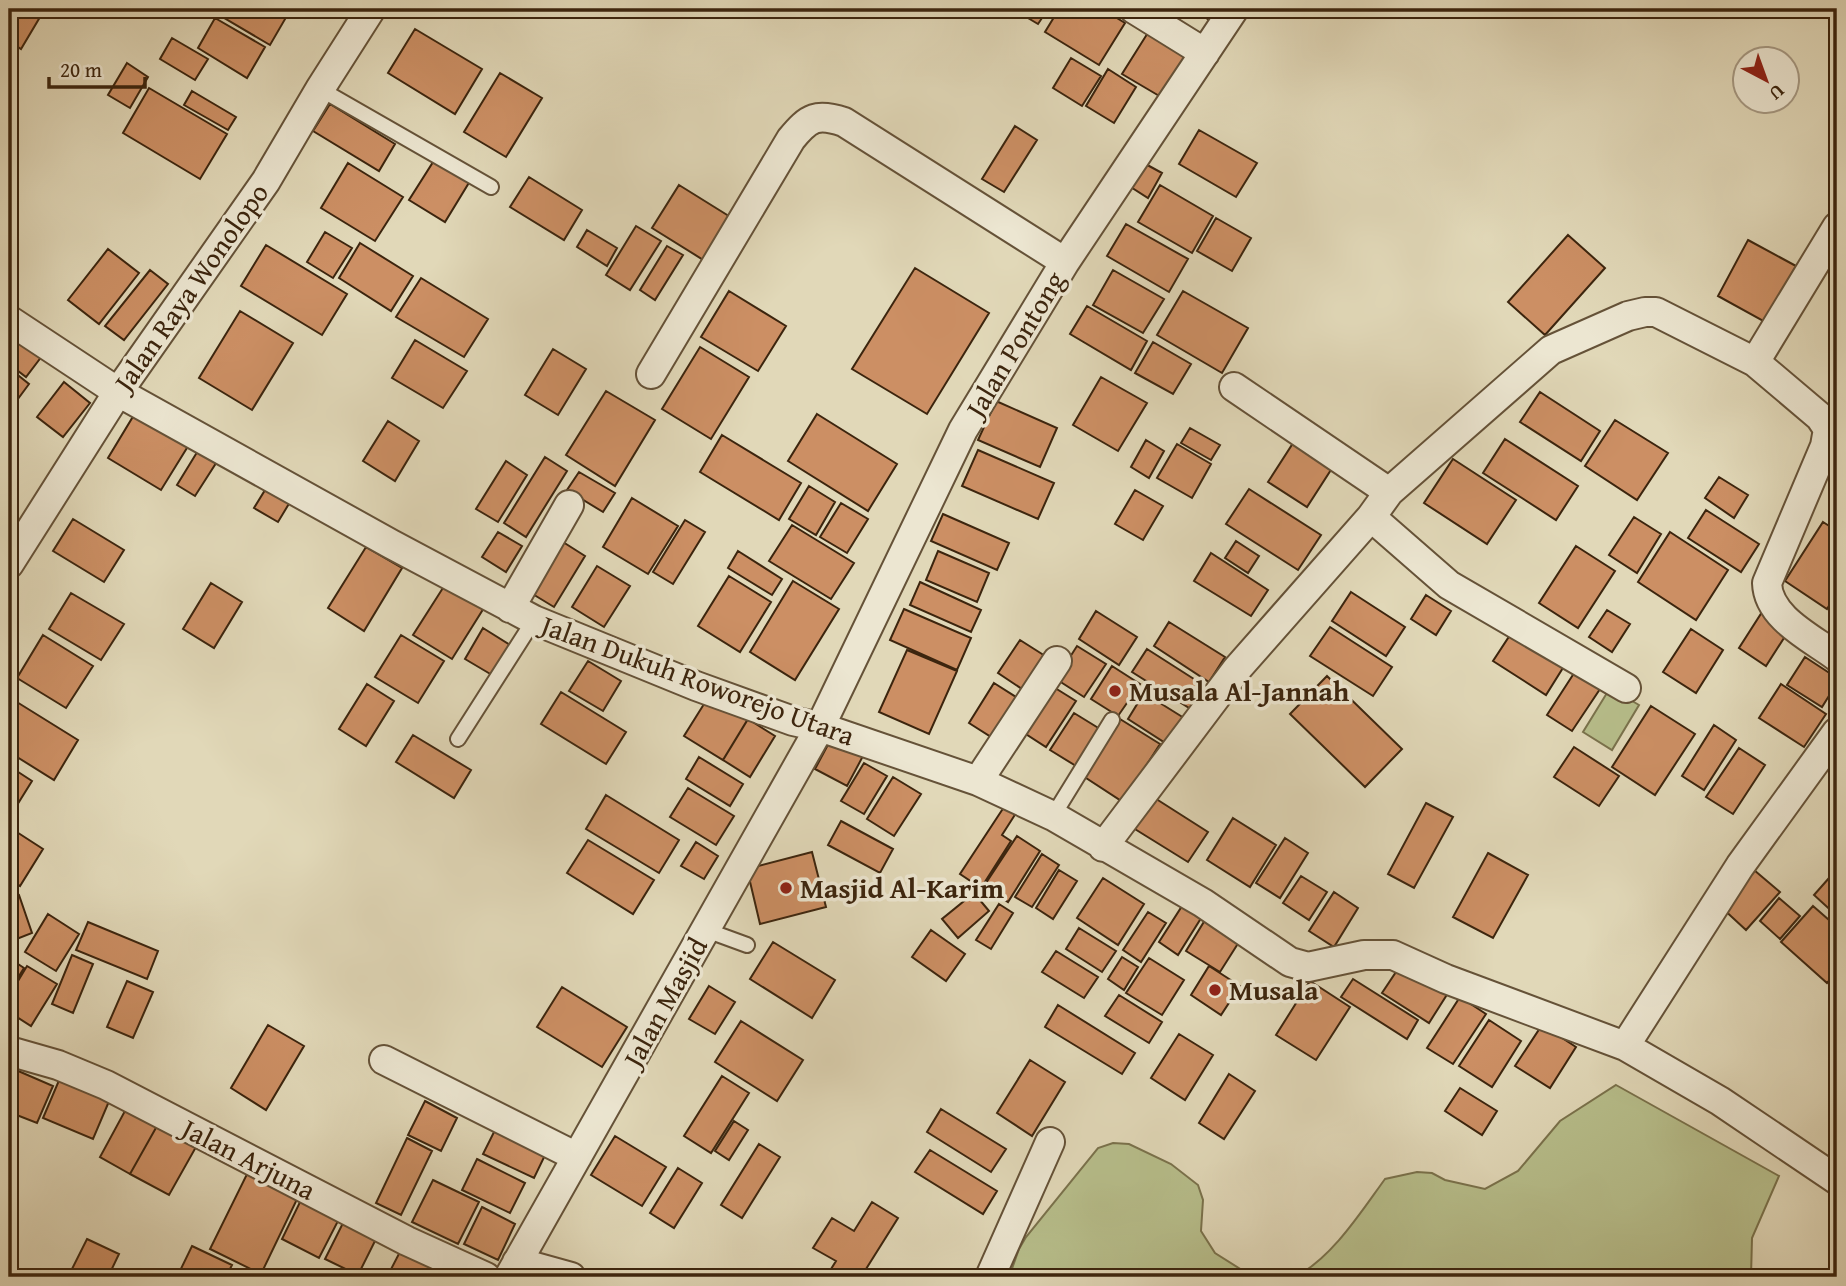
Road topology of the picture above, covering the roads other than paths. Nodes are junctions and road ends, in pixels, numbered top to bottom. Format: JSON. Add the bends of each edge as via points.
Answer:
{"nodes":[{"id":1,"x":371,"y":9,"type":"edge"},
{"id":2,"x":1134,"y":9,"type":"edge"},
{"id":3,"x":1234,"y":9,"type":"edge"},
{"id":4,"x":1205,"y":53,"type":"junction"},
{"id":5,"x":320,"y":89,"type":"junction"},
{"id":6,"x":491,"y":187,"type":"dead end"},
{"id":7,"x":1837,"y":227,"type":"edge"},
{"id":8,"x":1065,"y":262,"type":"junction"},
{"id":9,"x":9,"y":320,"type":"edge"},
{"id":10,"x":1755,"y":362,"type":"junction"},
{"id":11,"x":651,"y":374,"type":"dead end"},
{"id":12,"x":1234,"y":387,"type":"dead end"},
{"id":13,"x":118,"y":392,"type":"junction"},
{"id":14,"x":1833,"y":432,"type":"edge"},
{"id":15,"x":1389,"y":492,"type":"junction"},
{"id":16,"x":569,"y":505,"type":"dead end"},
{"id":17,"x":1371,"y":517,"type":"junction"},
{"id":18,"x":9,"y":564,"type":"edge"},
{"id":19,"x":522,"y":614,"type":"junction"},
{"id":20,"x":1837,"y":657,"type":"edge"},
{"id":21,"x":1057,"y":660,"type":"dead end"},
{"id":22,"x":1626,"y":688,"type":"dead end"},
{"id":23,"x":1112,"y":720,"type":"dead end"},
{"id":24,"x":820,"y":727,"type":"junction"},
{"id":25,"x":1837,"y":732,"type":"edge"},
{"id":26,"x":458,"y":740,"type":"dead end"},
{"id":27,"x":978,"y":781,"type":"junction"},
{"id":28,"x":1053,"y":816,"type":"junction"},
{"id":29,"x":1103,"y":847,"type":"junction"},
{"id":30,"x":706,"y":930,"type":"junction"},
{"id":31,"x":747,"y":945,"type":"dead end"},
{"id":32,"x":1625,"y":1046,"type":"junction"},
{"id":33,"x":9,"y":1051,"type":"edge"},
{"id":34,"x":384,"y":1060,"type":"dead end"},
{"id":35,"x":1050,"y":1142,"type":"dead end"},
{"id":36,"x":577,"y":1157,"type":"junction"},
{"id":37,"x":1837,"y":1180,"type":"edge"},
{"id":38,"x":513,"y":1270,"type":"edge"},
{"id":39,"x":486,"y":1277,"type":"edge"},
{"id":40,"x":571,"y":1277,"type":"edge"},
{"id":41,"x":990,"y":1277,"type":"edge"}],
"edges":[{"from":1,"to":5,"type":"street","name":"Jalan Raya Wonolopo"},
{"from":2,"to":4,"type":"street"},
{"from":3,"to":4,"type":"street","name":"Jalan Pontong"},
{"from":4,"to":8,"type":"street","name":"Jalan Pontong"},
{"from":5,"to":6,"type":"lane"},
{"from":5,"to":13,"type":"street","name":"Jalan Raya Wonolopo","via":[[266,181]]},
{"from":7,"to":10,"type":"street"},
{"from":8,"to":11,"type":"street","via":[[844,121],[814,117],[791,139]]},
{"from":8,"to":24,"type":"street","name":"Jalan Pontong","via":[[963,430]]},
{"from":9,"to":13,"type":"street","name":"Jalan Dukuh Roworejo Utara"},
{"from":10,"to":14,"type":"street"},
{"from":10,"to":15,"type":"street","via":[[1656,312],[1628,316],[1551,351]]},
{"from":12,"to":15,"type":"street"},
{"from":13,"to":18,"type":"street","name":"Jalan Raya Wonolopo"},
{"from":13,"to":19,"type":"street","name":"Jalan Dukuh Roworejo Utara"},
{"from":14,"to":20,"type":"street","via":[[1767,583],[1767,596],[1785,620]]},
{"from":15,"to":17,"type":"street"},
{"from":16,"to":19,"type":"street"},
{"from":17,"to":22,"type":"street","via":[[1449,585]]},
{"from":17,"to":29,"type":"street","via":[[1237,669]]},
{"from":19,"to":24,"type":"street","name":"Jalan Dukuh Roworejo Utara","via":[[696,686]]},
{"from":19,"to":26,"type":"lane"},
{"from":21,"to":27,"type":"street"},
{"from":23,"to":28,"type":"lane"},
{"from":24,"to":27,"type":"street","name":"Jalan Dukuh Roworejo Utara"},
{"from":24,"to":30,"type":"street","name":"Jalan Masjid"},
{"from":25,"to":32,"type":"street","via":[[1740,866]]},
{"from":27,"to":28,"type":"street","name":"Jalan Dukuh Roworejo Utara"},
{"from":28,"to":29,"type":"street","name":"Jalan Dukuh Roworejo Utara"},
{"from":29,"to":32,"type":"street","name":"Jalan Dukuh Roworejo Utara","via":[[1203,903],[1290,962],[1308,967],[1364,955],[1393,955]]},
{"from":30,"to":31,"type":"lane"},
{"from":30,"to":36,"type":"street","name":"Jalan Masjid"},
{"from":32,"to":37,"type":"street","name":"Jalan Dukuh Roworejo Utara","via":[[1720,1101]]},
{"from":33,"to":39,"type":"street","name":"Jalan Arjuna","via":[[106,1085]]},
{"from":34,"to":36,"type":"street"},
{"from":35,"to":41,"type":"street"},
{"from":36,"to":38,"type":"street","name":"Jalan Masjid"},
{"from":38,"to":40,"type":"street"}]}
